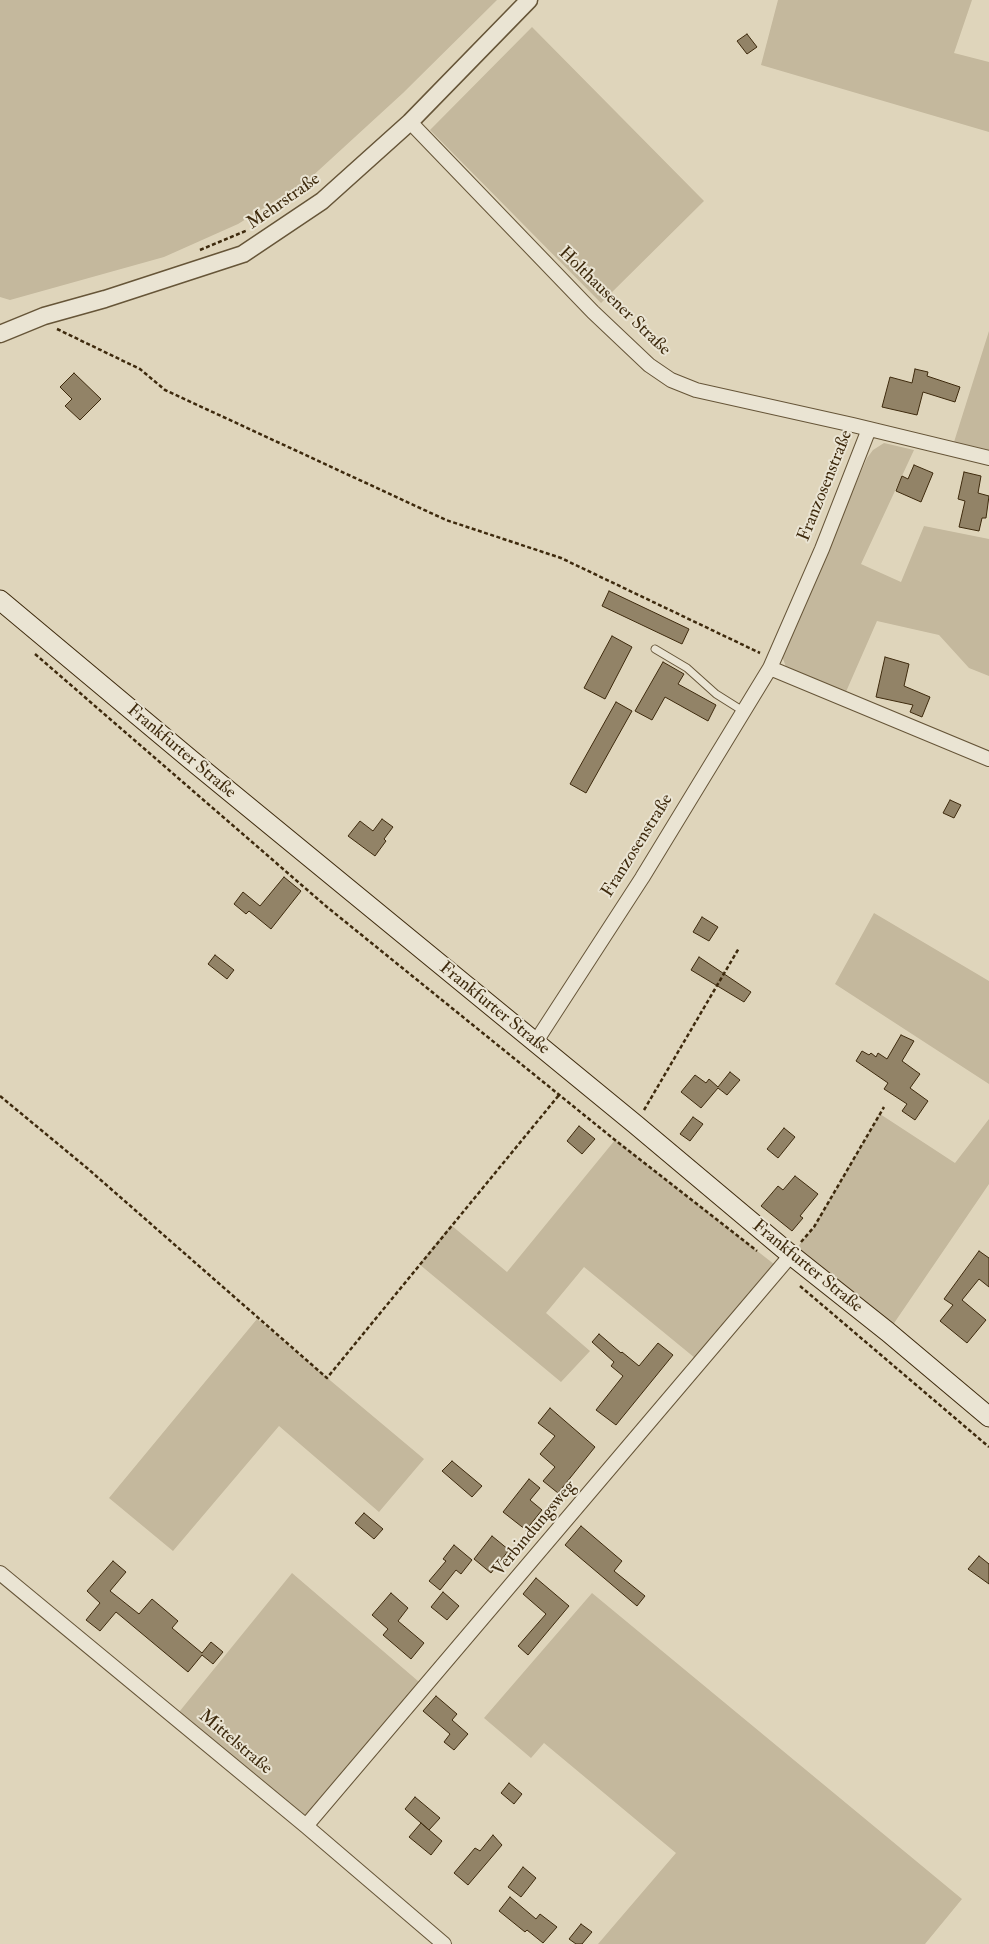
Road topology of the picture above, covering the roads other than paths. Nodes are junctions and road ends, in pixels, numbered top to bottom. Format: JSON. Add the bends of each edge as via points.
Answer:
{"nodes":[{"id":1,"x":529,"y":0,"type":"edge"},
{"id":2,"x":410,"y":122,"type":"junction"},
{"id":3,"x":0,"y":334,"type":"edge"},
{"id":4,"x":869,"y":429,"type":"junction"},
{"id":5,"x":989,"y":458,"type":"edge"},
{"id":6,"x":0,"y":600,"type":"edge"},
{"id":7,"x":655,"y":649,"type":"dead end"},
{"id":8,"x":772,"y":664,"type":"junction"},
{"id":9,"x":743,"y":711,"type":"junction"},
{"id":10,"x":989,"y":759,"type":"edge"},
{"id":11,"x":535,"y":1042,"type":"junction"},
{"id":12,"x":785,"y":1262,"type":"junction"},
{"id":13,"x":989,"y":1417,"type":"edge"},
{"id":14,"x":0,"y":1573,"type":"edge"},
{"id":15,"x":306,"y":1826,"type":"junction"},
{"id":16,"x":444,"y":1944,"type":"edge"}],
"edges":[{"from":1,"to":2,"type":"street","name":"Mehrstraße"},
{"from":2,"to":3,"type":"street","name":"Mehrstraße","via":[[322,201],[243,254],[44,316]]},
{"from":2,"to":4,"type":"street","name":"Holthausener Straße","via":[[593,312],[650,366],[671,380],[696,390]]},
{"from":4,"to":5,"type":"street","name":"Holthausener Straße"},
{"from":4,"to":8,"type":"street","name":"Franzosenstraße"},
{"from":6,"to":11,"type":"main road","name":"Frankfurter Straße"},
{"from":7,"to":9,"type":"lane","via":[[687,668],[716,694]]},
{"from":8,"to":9,"type":"street","name":"Franzosenstraße"},
{"from":8,"to":10,"type":"street"},
{"from":9,"to":11,"type":"street","name":"Franzosenstraße","via":[[642,878]]},
{"from":11,"to":12,"type":"main road","name":"Frankfurter Straße","via":[[636,1124]]},
{"from":12,"to":13,"type":"main road","name":"Frankfurter Straße","via":[[888,1332]]},
{"from":12,"to":15,"type":"street","name":"Verbindungsweg"},
{"from":14,"to":15,"type":"street","name":"Mittelstraße"},
{"from":15,"to":16,"type":"street","name":"Mittelstraße"}]}
